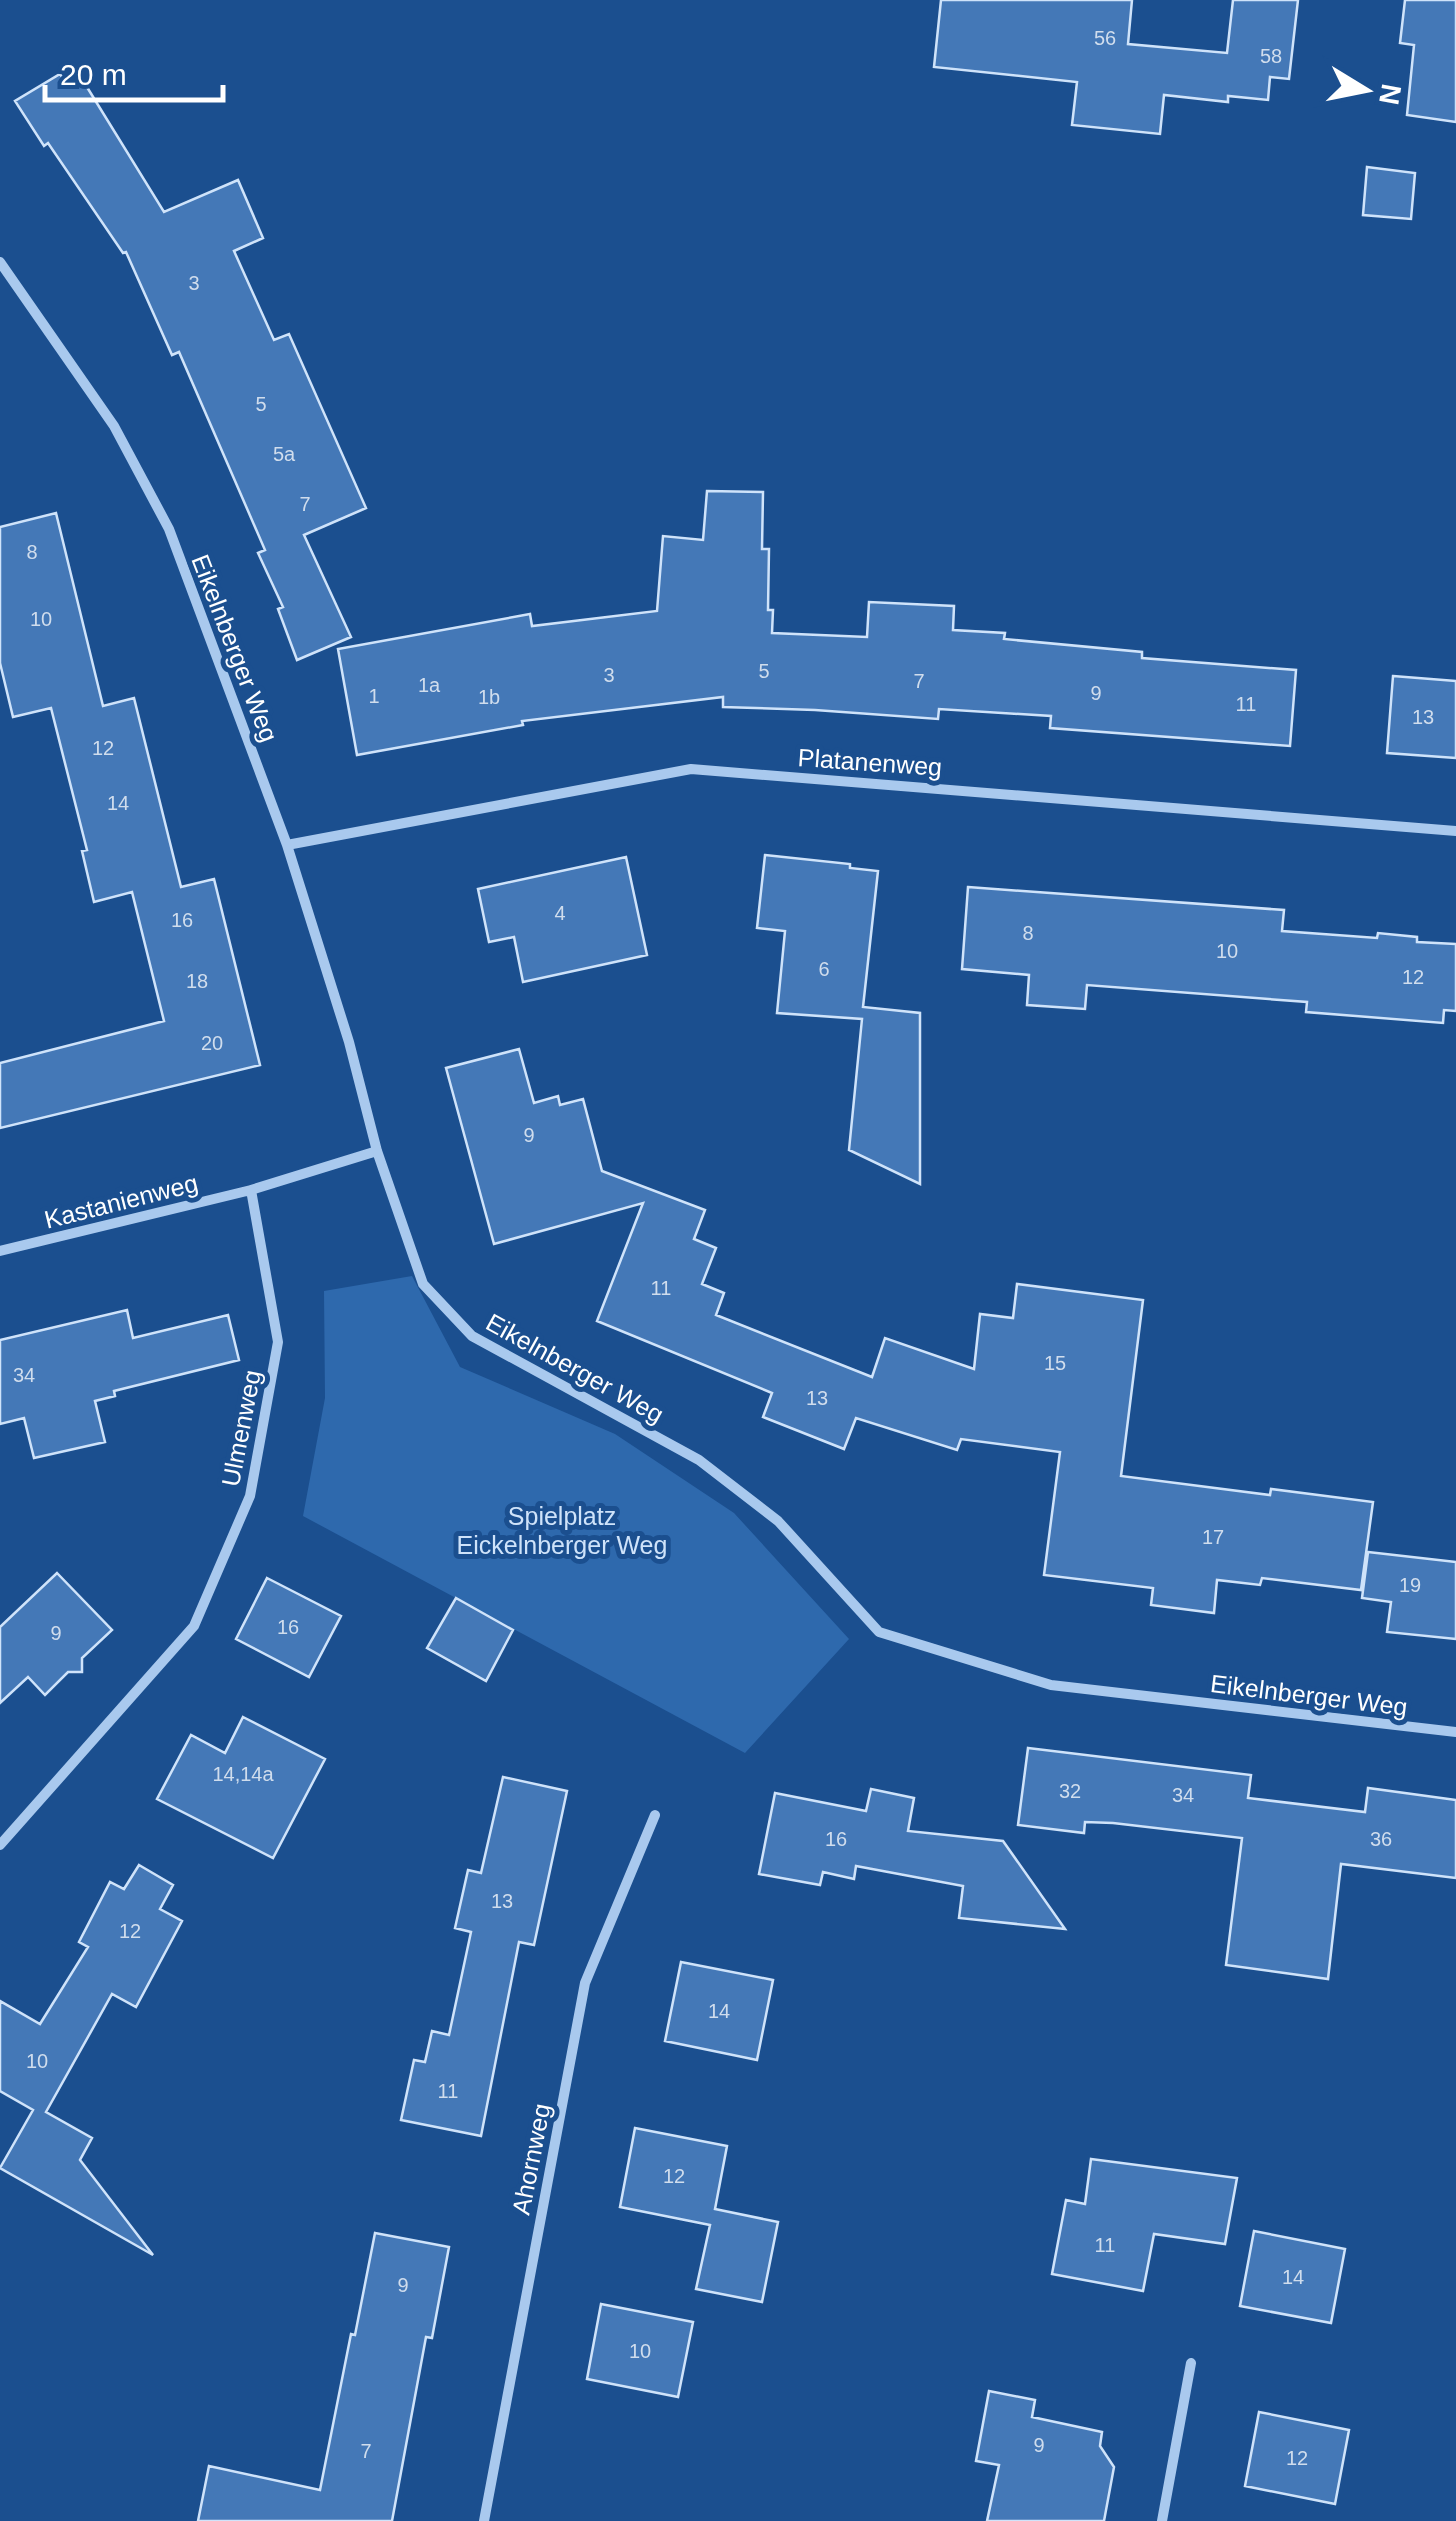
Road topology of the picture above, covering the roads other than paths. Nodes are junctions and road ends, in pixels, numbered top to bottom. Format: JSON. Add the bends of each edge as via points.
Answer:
{"nodes":[{"id":1,"x":0,"y":262,"type":"edge"},
{"id":2,"x":1456,"y":832,"type":"edge"},
{"id":3,"x":287,"y":845,"type":"junction"},
{"id":4,"x":378,"y":1151,"type":"junction"},
{"id":5,"x":251,"y":1190,"type":"junction"},
{"id":6,"x":0,"y":1252,"type":"edge"},
{"id":7,"x":1456,"y":1732,"type":"edge"},
{"id":8,"x":656,"y":1815,"type":"dead end"},
{"id":9,"x":0,"y":1845,"type":"edge"},
{"id":10,"x":1191,"y":2363,"type":"dead end"},
{"id":11,"x":484,"y":2521,"type":"edge"},
{"id":12,"x":1162,"y":2521,"type":"edge"}],
"edges":[{"from":1,"to":3,"type":"street","name":"Eikelnberger Weg","via":[[114,426],[169,528]]},
{"from":2,"to":3,"type":"street","name":"Platanenweg","via":[[691,768]]},
{"from":3,"to":4,"type":"street","name":"Eikelnberger Weg"},
{"from":4,"to":5,"type":"street"},
{"from":4,"to":7,"type":"street","name":"Eikelnberger Weg","via":[[422,1284],[472,1336],[699,1460],[778,1521],[879,1632],[1051,1686]]},
{"from":5,"to":6,"type":"street","name":"Kastanienweg"},
{"from":5,"to":9,"type":"street","name":"Ulmenweg","via":[[278,1342],[250,1496],[194,1626]]},
{"from":8,"to":11,"type":"street","name":"Ahornweg","via":[[584,1983]]},
{"from":10,"to":12,"type":"street"}]}
